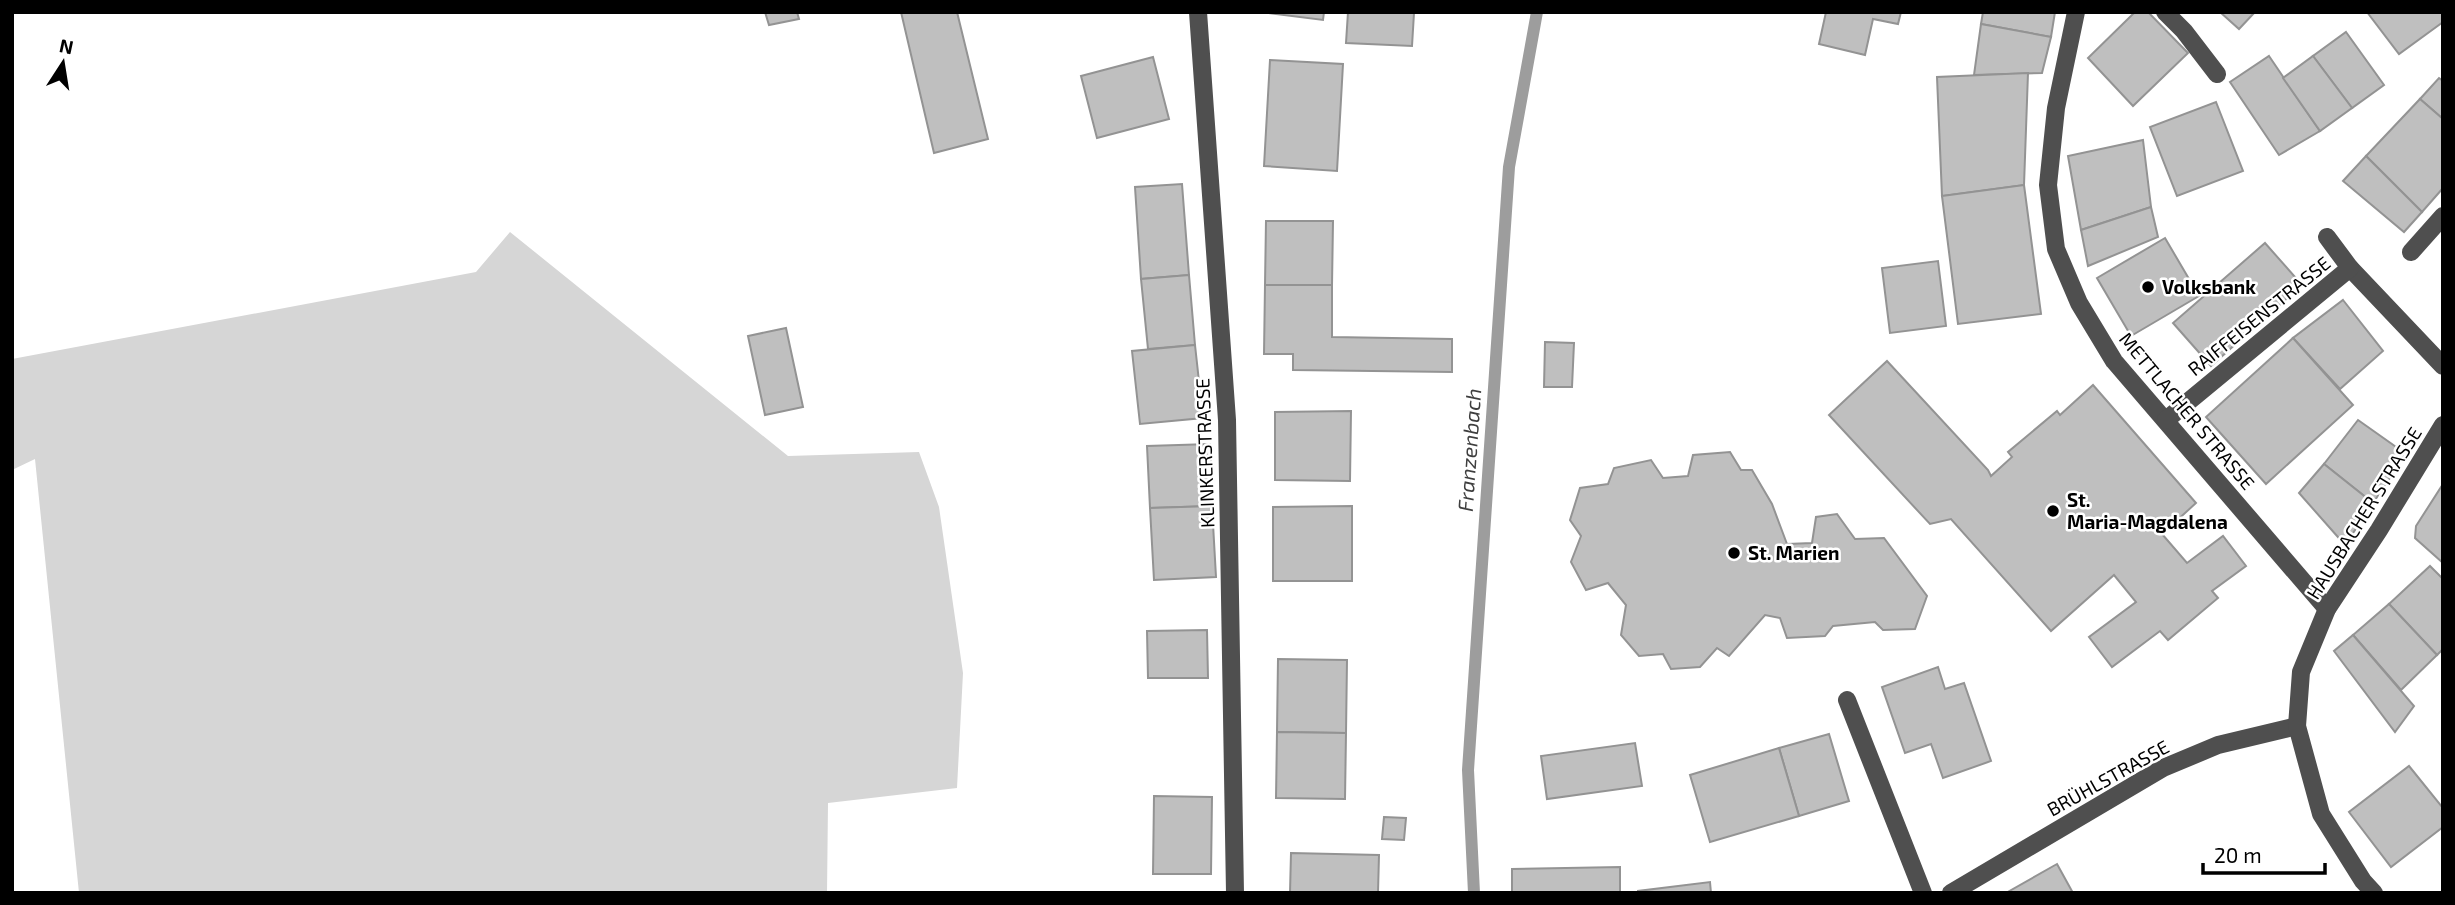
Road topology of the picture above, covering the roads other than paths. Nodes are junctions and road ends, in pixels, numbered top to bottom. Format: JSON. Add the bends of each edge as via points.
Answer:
{"nodes":[{"id":1,"x":1198,"y":12,"type":"edge"},
{"id":2,"x":2076,"y":12,"type":"edge"},
{"id":3,"x":2165,"y":12,"type":"edge"},
{"id":4,"x":2217,"y":74,"type":"dead end"},
{"id":5,"x":2443,"y":216,"type":"edge"},
{"id":6,"x":2327,"y":237,"type":"dead end"},
{"id":7,"x":2411,"y":252,"type":"dead end"},
{"id":8,"x":2350,"y":268,"type":"junction"},
{"id":9,"x":2443,"y":366,"type":"edge"},
{"id":10,"x":2166,"y":420,"type":"junction"},
{"id":11,"x":2443,"y":425,"type":"edge"},
{"id":12,"x":2327,"y":609,"type":"junction"},
{"id":13,"x":1847,"y":700,"type":"dead end"},
{"id":14,"x":2297,"y":726,"type":"junction"},
{"id":15,"x":1235,"y":893,"type":"edge"},
{"id":16,"x":1923,"y":893,"type":"edge"},
{"id":17,"x":1951,"y":893,"type":"edge"},
{"id":18,"x":2374,"y":893,"type":"edge"}],
"edges":[{"from":1,"to":15,"type":"street","name":"KLINKERSTRASSE","via":[[1227,420]]},
{"from":2,"to":10,"type":"street","name":"METTLACHER STRASSE","via":[[2056,108],[2048,185],[2056,249],[2079,303],[2114,361]]},
{"from":3,"to":4,"type":"street"},
{"from":5,"to":7,"type":"street"},
{"from":6,"to":8,"type":"street","name":"RAIFFEISENSTRASSE"},
{"from":8,"to":9,"type":"street"},
{"from":8,"to":10,"type":"street","name":"RAIFFEISENSTRASSE"},
{"from":10,"to":12,"type":"street","name":"METTLACHER STRASSE"},
{"from":11,"to":12,"type":"street","name":"HAUSBACHER STRASSE"},
{"from":12,"to":14,"type":"street","name":"HAUSBACHER STRASSE","via":[[2301,672]]},
{"from":13,"to":16,"type":"street"},
{"from":14,"to":17,"type":"street","name":"BRÜHLSTRASSE","via":[[2218,745],[2164,768]]},
{"from":14,"to":18,"type":"street","name":"HAUSBACHER STRASSE","via":[[2321,814]]}]}
